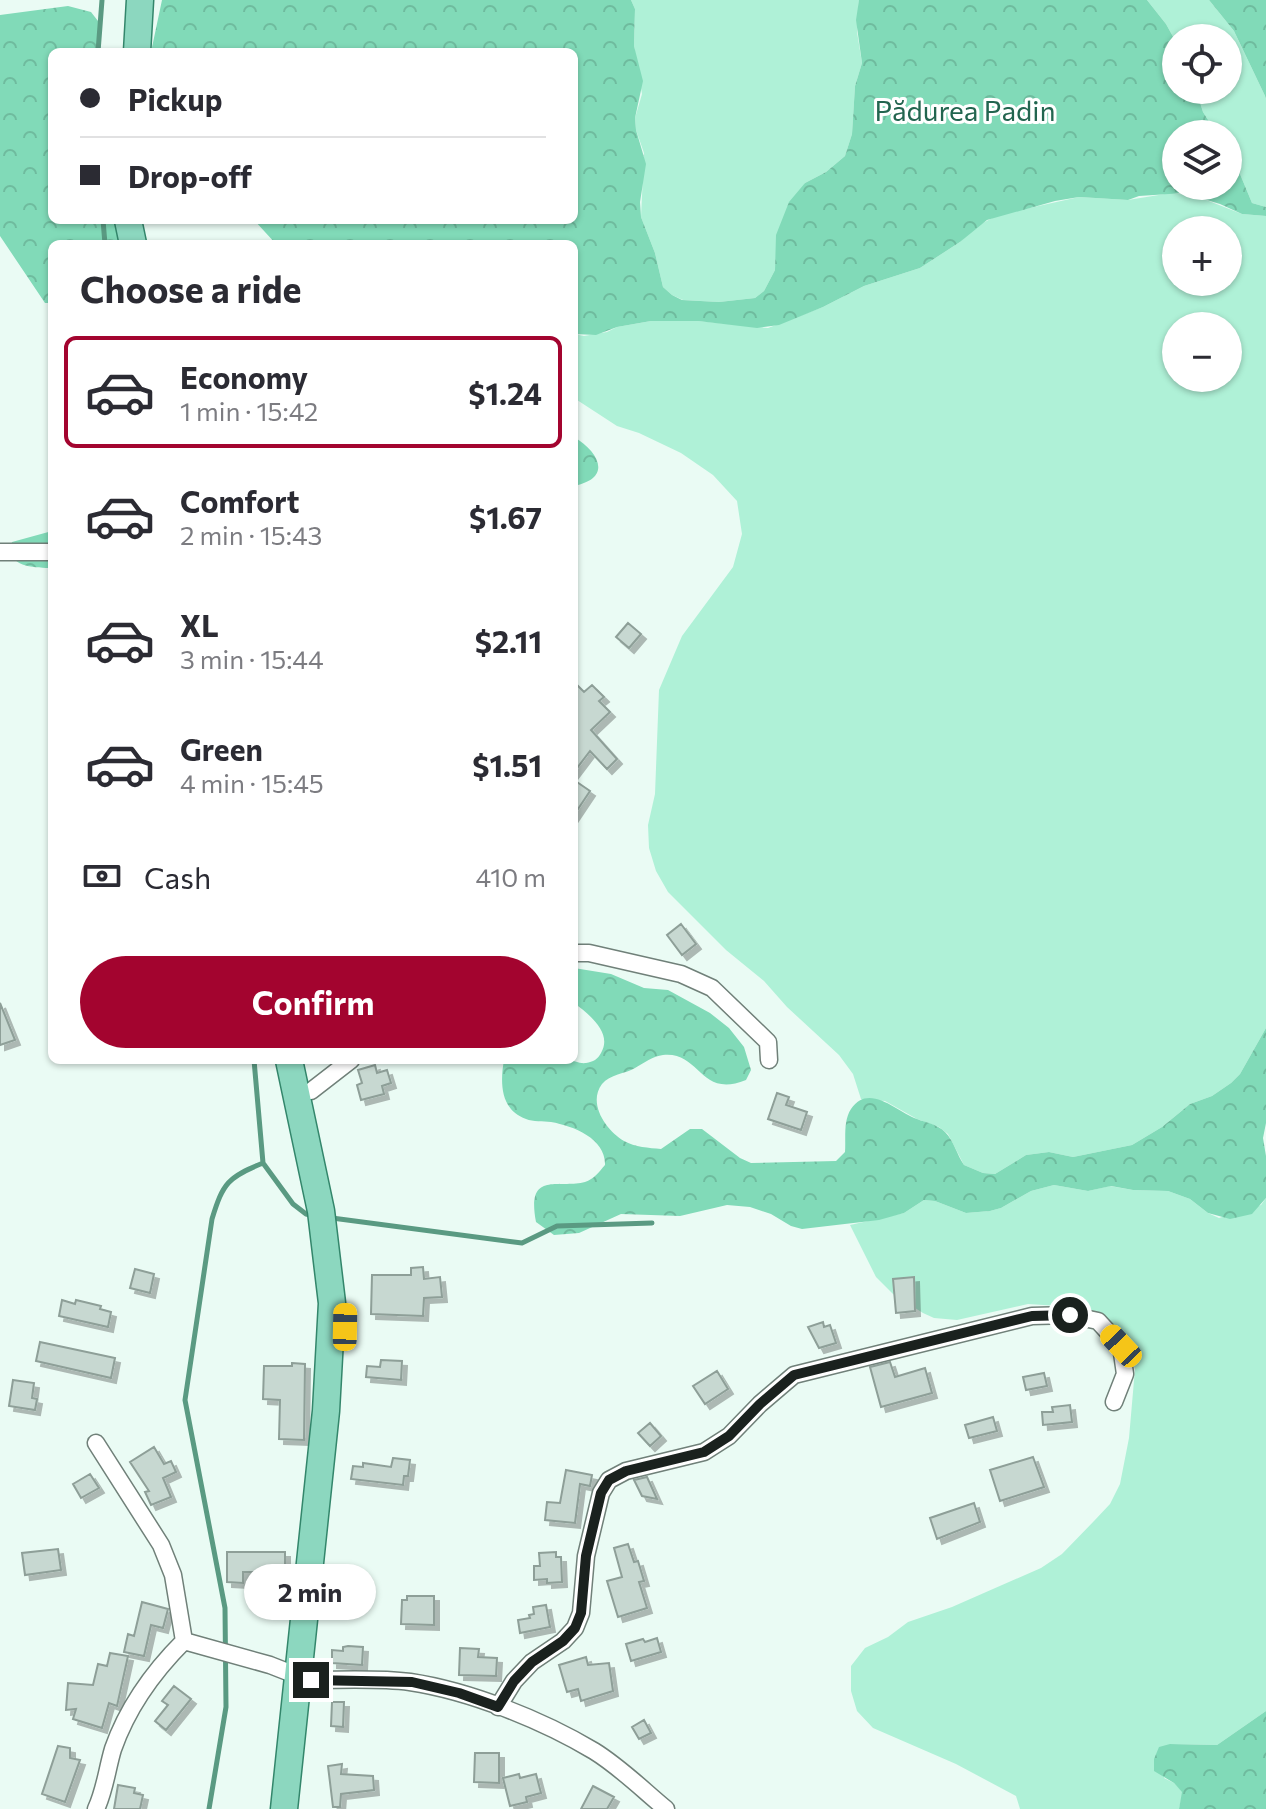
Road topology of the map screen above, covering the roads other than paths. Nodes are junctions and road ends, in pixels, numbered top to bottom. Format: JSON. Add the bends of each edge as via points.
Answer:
{"nodes":[{"id":1,"x":126,"y":0,"type":"edge"},
{"id":2,"x":140,"y":0,"type":"edge"},
{"id":3,"x":124,"y":48,"type":"edge"},
{"id":4,"x":137,"y":48,"type":"edge"},
{"id":5,"x":0,"y":552,"type":"edge"},
{"id":6,"x":48,"y":552,"type":"edge"},
{"id":7,"x":578,"y":953,"type":"edge"},
{"id":8,"x":769,"y":1060,"type":"dead end"},
{"id":9,"x":290,"y":1064,"type":"edge"},
{"id":10,"x":304,"y":1064,"type":"edge"},
{"id":11,"x":346,"y":1064,"type":"edge"},
{"id":12,"x":311,"y":1091,"type":"junction"},
{"id":13,"x":328,"y":1210,"type":"junction"},
{"id":14,"x":1114,"y":1402,"type":"dead end"},
{"id":15,"x":96,"y":1443,"type":"dead end"},
{"id":16,"x":184,"y":1641,"type":"junction"},
{"id":17,"x":305,"y":1678,"type":"junction"},
{"id":18,"x":498,"y":1707,"type":"junction"},
{"id":19,"x":96,"y":1809,"type":"edge"},
{"id":20,"x":284,"y":1809,"type":"edge"},
{"id":21,"x":298,"y":1809,"type":"edge"},
{"id":22,"x":666,"y":1809,"type":"edge"}],
"edges":[{"from":1,"to":3,"type":"main road"},
{"from":2,"to":4,"type":"main road"},
{"from":5,"to":6,"type":"street"},
{"from":7,"to":8,"type":"street","via":[[681,974],[712,988],[768,1042]]},
{"from":9,"to":13,"type":"main road"},
{"from":10,"to":12,"type":"main road"},
{"from":11,"to":12,"type":"street"},
{"from":12,"to":13,"type":"main road"},
{"from":13,"to":17,"type":"main road","via":[[345,1302],[345,1353]]},
{"from":14,"to":18,"type":"street","via":[[1125,1374],[1121,1346],[1098,1321],[1070,1315],[1032,1316],[794,1375],[729,1436],[704,1452],[609,1480],[589,1543],[575,1628],[532,1662]]},
{"from":15,"to":16,"type":"street","via":[[161,1545],[173,1575]]},
{"from":16,"to":17,"type":"street"},
{"from":16,"to":19,"type":"street","via":[[140,1695],[114,1746]]},
{"from":17,"to":18,"type":"street","via":[[412,1682]]},
{"from":17,"to":20,"type":"main road"},
{"from":17,"to":21,"type":"main road"},
{"from":18,"to":22,"type":"street","via":[[597,1753]]}]}
